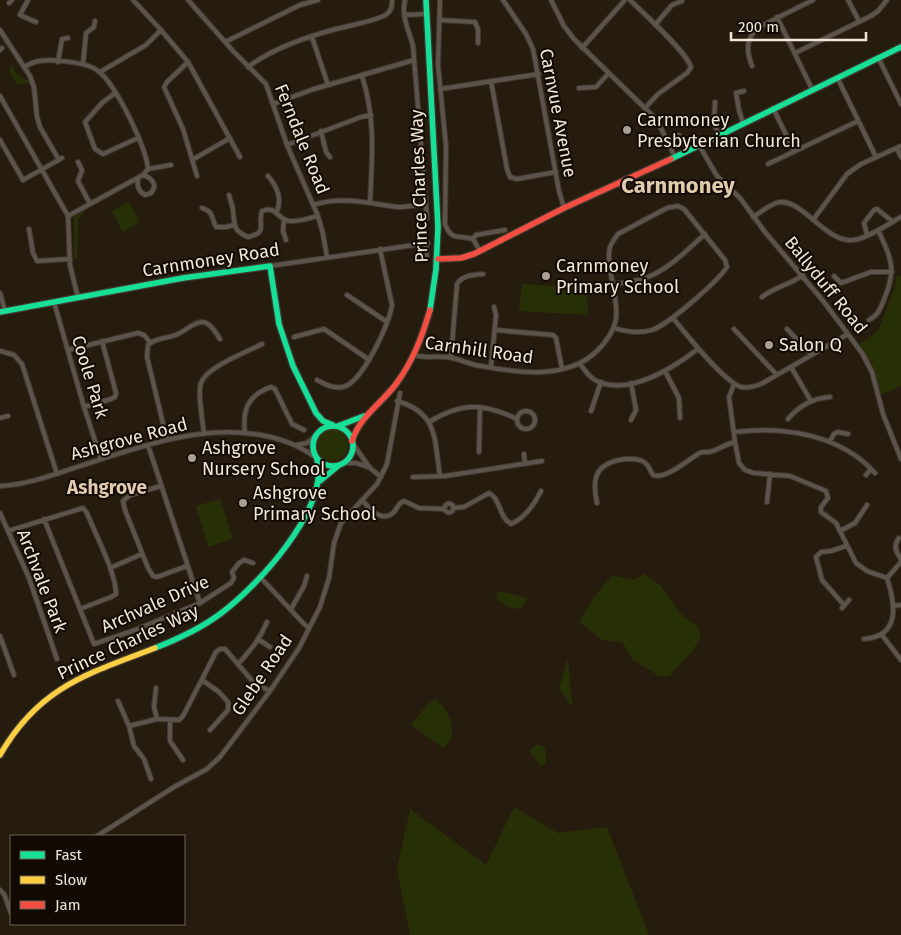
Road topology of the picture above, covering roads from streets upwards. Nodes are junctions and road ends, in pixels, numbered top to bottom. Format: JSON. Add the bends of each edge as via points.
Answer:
{"nodes":[{"id":1,"x":28,"y":0,"type":"edge"},
{"id":2,"x":133,"y":0,"type":"edge"},
{"id":3,"x":188,"y":0,"type":"edge"},
{"id":4,"x":297,"y":0,"type":"edge"},
{"id":5,"x":318,"y":0,"type":"edge"},
{"id":6,"x":392,"y":0,"type":"edge"},
{"id":7,"x":405,"y":0,"type":"edge"},
{"id":8,"x":426,"y":0,"type":"edge"},
{"id":9,"x":440,"y":0,"type":"edge"},
{"id":10,"x":503,"y":0,"type":"edge"},
{"id":11,"x":551,"y":0,"type":"edge"},
{"id":12,"x":625,"y":0,"type":"edge"},
{"id":13,"x":630,"y":0,"type":"edge"},
{"id":14,"x":812,"y":0,"type":"edge"},
{"id":15,"x":848,"y":0,"type":"edge"},
{"id":16,"x":886,"y":0,"type":"edge"},
{"id":17,"x":682,"y":1,"type":"edge"},
{"id":18,"x":300,"y":5,"type":"junction"},
{"id":19,"x":426,"y":14,"type":"junction"},
{"id":20,"x":404,"y":15,"type":"junction"},
{"id":21,"x":777,"y":17,"type":"junction"},
{"id":22,"x":439,"y":20,"type":"junction"},
{"id":23,"x":95,"y":21,"type":"dead end"},
{"id":24,"x":859,"y":21,"type":"junction"},
{"id":25,"x":36,"y":22,"type":"dead end"},
{"id":26,"x":655,"y":25,"type":"junction"},
{"id":27,"x":0,"y":30,"type":"edge"},
{"id":28,"x":161,"y":30,"type":"junction"},
{"id":29,"x":312,"y":37,"type":"junction"},
{"id":30,"x":68,"y":38,"type":"dead end"},
{"id":31,"x":225,"y":42,"type":"junction"},
{"id":32,"x":478,"y":43,"type":"dead end"},
{"id":33,"x":901,"y":47,"type":"edge"},
{"id":34,"x":582,"y":48,"type":"junction"},
{"id":35,"x":795,"y":53,"type":"junction"},
{"id":36,"x":878,"y":57,"type":"junction"},
{"id":37,"x":414,"y":60,"type":"junction"},
{"id":38,"x":58,"y":62,"type":"junction"},
{"id":39,"x":188,"y":62,"type":"junction"},
{"id":40,"x":82,"y":64,"type":"junction"},
{"id":41,"x":752,"y":66,"type":"dead end"},
{"id":42,"x":24,"y":67,"type":"junction"},
{"id":43,"x":248,"y":67,"type":"junction"},
{"id":44,"x":100,"y":72,"type":"junction"},
{"id":45,"x":538,"y":74,"type":"junction"},
{"id":46,"x":608,"y":74,"type":"junction"},
{"id":47,"x":362,"y":76,"type":"junction"},
{"id":48,"x":837,"y":77,"type":"junction"},
{"id":49,"x":491,"y":81,"type":"junction"},
{"id":50,"x":328,"y":85,"type":"junction"},
{"id":51,"x":579,"y":88,"type":"dead end"},
{"id":52,"x":440,"y":89,"type":"junction"},
{"id":53,"x":812,"y":89,"type":"junction"},
{"id":54,"x":744,"y":91,"type":"dead end"},
{"id":55,"x":115,"y":93,"type":"junction"},
{"id":56,"x":0,"y":96,"type":"edge"},
{"id":57,"x":715,"y":102,"type":"dead end"},
{"id":58,"x":273,"y":104,"type":"junction"},
{"id":59,"x":901,"y":104,"type":"edge"},
{"id":60,"x":645,"y":108,"type":"junction"},
{"id":61,"x":773,"y":108,"type":"junction"},
{"id":62,"x":371,"y":115,"type":"junction"},
{"id":63,"x":858,"y":121,"type":"junction"},
{"id":64,"x":743,"y":123,"type":"junction"},
{"id":65,"x":321,"y":132,"type":"junction"},
{"id":66,"x":679,"y":135,"type":"dead end"},
{"id":67,"x":719,"y":135,"type":"junction"},
{"id":68,"x":138,"y":138,"type":"junction"},
{"id":69,"x":230,"y":138,"type":"junction"},
{"id":70,"x":0,"y":140,"type":"edge"},
{"id":71,"x":668,"y":142,"type":"junction"},
{"id":72,"x":287,"y":145,"type":"junction"},
{"id":73,"x":699,"y":145,"type":"junction"},
{"id":74,"x":899,"y":147,"type":"edge"},
{"id":75,"x":794,"y":151,"type":"junction"},
{"id":76,"x":240,"y":157,"type":"dead end"},
{"id":77,"x":330,"y":157,"type":"dead end"},
{"id":78,"x":675,"y":157,"type":"junction"},
{"id":79,"x":876,"y":157,"type":"junction"},
{"id":80,"x":901,"y":157,"type":"edge"},
{"id":81,"x":192,"y":160,"type":"junction"},
{"id":82,"x":78,"y":162,"type":"dead end"},
{"id":83,"x":768,"y":164,"type":"dead end"},
{"id":84,"x":172,"y":165,"type":"dead end"},
{"id":85,"x":148,"y":169,"type":"junction"},
{"id":86,"x":42,"y":170,"type":"junction"},
{"id":87,"x":556,"y":172,"type":"junction"},
{"id":88,"x":144,"y":175,"type":"junction"},
{"id":89,"x":197,"y":176,"type":"dead end"},
{"id":90,"x":268,"y":176,"type":"dead end"},
{"id":91,"x":138,"y":178,"type":"junction"},
{"id":92,"x":229,"y":195,"type":"dead end"},
{"id":93,"x":370,"y":203,"type":"junction"},
{"id":94,"x":90,"y":204,"type":"junction"},
{"id":95,"x":426,"y":204,"type":"junction"},
{"id":96,"x":313,"y":205,"type":"junction"},
{"id":97,"x":202,"y":208,"type":"dead end"},
{"id":98,"x":564,"y":208,"type":"junction"},
{"id":99,"x":276,"y":213,"type":"junction"},
{"id":100,"x":68,"y":216,"type":"junction"},
{"id":101,"x":318,"y":216,"type":"junction"},
{"id":102,"x":754,"y":217,"type":"junction"},
{"id":103,"x":901,"y":217,"type":"edge"},
{"id":104,"x":427,"y":218,"type":"dead end"},
{"id":105,"x":284,"y":219,"type":"junction"},
{"id":106,"x":813,"y":220,"type":"junction"},
{"id":107,"x":893,"y":222,"type":"junction"},
{"id":108,"x":234,"y":225,"type":"junction"},
{"id":109,"x":30,"y":229,"type":"dead end"},
{"id":110,"x":505,"y":230,"type":"dead end"},
{"id":111,"x":878,"y":230,"type":"junction"},
{"id":112,"x":705,"y":234,"type":"junction"},
{"id":113,"x":867,"y":235,"type":"junction"},
{"id":114,"x":473,"y":239,"type":"junction"},
{"id":115,"x":286,"y":240,"type":"dead end"},
{"id":116,"x":380,"y":250,"type":"junction"},
{"id":117,"x":480,"y":251,"type":"junction"},
{"id":118,"x":327,"y":257,"type":"junction"},
{"id":119,"x":70,"y":259,"type":"junction"},
{"id":120,"x":427,"y":259,"type":"dead end"},
{"id":121,"x":438,"y":259,"type":"junction"},
{"id":122,"x":270,"y":266,"type":"junction"},
{"id":123,"x":892,"y":272,"type":"junction"},
{"id":124,"x":483,"y":274,"type":"dead end"},
{"id":125,"x":802,"y":275,"type":"junction"},
{"id":126,"x":834,"y":276,"type":"dead end"},
{"id":127,"x":614,"y":284,"type":"junction"},
{"id":128,"x":0,"y":294,"type":"edge"},
{"id":129,"x":347,"y":295,"type":"dead end"},
{"id":130,"x":78,"y":298,"type":"junction"},
{"id":131,"x":762,"y":298,"type":"dead end"},
{"id":132,"x":54,"y":302,"type":"junction"},
{"id":133,"x":494,"y":307,"type":"dead end"},
{"id":134,"x":2,"y":311,"type":"edge"},
{"id":135,"x":673,"y":318,"type":"junction"},
{"id":136,"x":870,"y":320,"type":"dead end"},
{"id":137,"x":388,"y":322,"type":"junction"},
{"id":138,"x":614,"y":328,"type":"junction"},
{"id":139,"x":734,"y":329,"type":"dead end"},
{"id":140,"x":787,"y":329,"type":"dead end"},
{"id":141,"x":495,"y":330,"type":"junction"},
{"id":142,"x":848,"y":334,"type":"junction"},
{"id":143,"x":294,"y":337,"type":"dead end"},
{"id":144,"x":220,"y":339,"type":"dead end"},
{"id":145,"x":102,"y":341,"type":"junction"},
{"id":146,"x":150,"y":342,"type":"junction"},
{"id":147,"x":262,"y":344,"type":"dead end"},
{"id":148,"x":698,"y":349,"type":"junction"},
{"id":149,"x":0,"y":350,"type":"edge"},
{"id":150,"x":68,"y":350,"type":"junction"},
{"id":151,"x":414,"y":355,"type":"junction"},
{"id":152,"x":812,"y":355,"type":"junction"},
{"id":153,"x":451,"y":357,"type":"junction"},
{"id":154,"x":368,"y":359,"type":"junction"},
{"id":155,"x":580,"y":364,"type":"junction"},
{"id":156,"x":491,"y":367,"type":"junction"},
{"id":157,"x":790,"y":367,"type":"junction"},
{"id":158,"x":562,"y":369,"type":"junction"},
{"id":159,"x":665,"y":371,"type":"junction"},
{"id":160,"x":777,"y":375,"type":"junction"},
{"id":161,"x":317,"y":380,"type":"dead end"},
{"id":162,"x":601,"y":382,"type":"junction"},
{"id":163,"x":631,"y":383,"type":"junction"},
{"id":164,"x":734,"y":384,"type":"junction"},
{"id":165,"x":400,"y":393,"type":"dead end"},
{"id":166,"x":830,"y":397,"type":"dead end"},
{"id":167,"x":398,"y":401,"type":"junction"},
{"id":168,"x":811,"y":401,"type":"junction"},
{"id":169,"x":84,"y":407,"type":"junction"},
{"id":170,"x":480,"y":407,"type":"junction"},
{"id":171,"x":0,"y":411,"type":"edge"},
{"id":172,"x":591,"y":411,"type":"dead end"},
{"id":173,"x":370,"y":412,"type":"junction"},
{"id":174,"x":316,"y":413,"type":"junction"},
{"id":175,"x":8,"y":416,"type":"dead end"},
{"id":176,"x":1,"y":417,"type":"edge"},
{"id":177,"x":680,"y":418,"type":"dead end"},
{"id":178,"x":517,"y":419,"type":"junction"},
{"id":179,"x":788,"y":419,"type":"dead end"},
{"id":180,"x":631,"y":420,"type":"dead end"},
{"id":181,"x":429,"y":422,"type":"junction"},
{"id":182,"x":335,"y":426,"type":"junction"},
{"id":183,"x":304,"y":430,"type":"dead end"},
{"id":184,"x":734,"y":432,"type":"junction"},
{"id":185,"x":245,"y":433,"type":"junction"},
{"id":186,"x":204,"y":434,"type":"junction"},
{"id":187,"x":848,"y":434,"type":"dead end"},
{"id":188,"x":315,"y":436,"type":"junction"},
{"id":189,"x":166,"y":440,"type":"junction"},
{"id":190,"x":830,"y":441,"type":"junction"},
{"id":191,"x":352,"y":442,"type":"junction"},
{"id":192,"x":735,"y":442,"type":"junction"},
{"id":193,"x":295,"y":444,"type":"junction"},
{"id":194,"x":148,"y":445,"type":"junction"},
{"id":195,"x":479,"y":452,"type":"dead end"},
{"id":196,"x":524,"y":454,"type":"dead end"},
{"id":197,"x":901,"y":456,"type":"edge"},
{"id":198,"x":317,"y":458,"type":"junction"},
{"id":199,"x":101,"y":459,"type":"junction"},
{"id":200,"x":542,"y":461,"type":"dead end"},
{"id":201,"x":343,"y":463,"type":"junction"},
{"id":202,"x":525,"y":464,"type":"junction"},
{"id":203,"x":370,"y":468,"type":"junction"},
{"id":204,"x":871,"y":469,"type":"junction"},
{"id":205,"x":875,"y":473,"type":"dead end"},
{"id":206,"x":57,"y":474,"type":"junction"},
{"id":207,"x":770,"y":474,"type":"junction"},
{"id":208,"x":866,"y":475,"type":"dead end"},
{"id":209,"x":440,"y":476,"type":"junction"},
{"id":210,"x":381,"y":477,"type":"junction"},
{"id":211,"x":413,"y":477,"type":"dead end"},
{"id":212,"x":318,"y":484,"type":"junction"},
{"id":213,"x":0,"y":486,"type":"edge"},
{"id":214,"x":161,"y":486,"type":"junction"},
{"id":215,"x":541,"y":492,"type":"dead end"},
{"id":216,"x":362,"y":500,"type":"junction"},
{"id":217,"x":767,"y":502,"type":"dead end"},
{"id":218,"x":597,"y":503,"type":"dead end"},
{"id":219,"x":867,"y":505,"type":"dead end"},
{"id":220,"x":0,"y":513,"type":"edge"},
{"id":221,"x":44,"y":519,"type":"junction"},
{"id":222,"x":8,"y":531,"type":"junction"},
{"id":223,"x":840,"y":531,"type":"junction"},
{"id":224,"x":899,"y":538,"type":"dead end"},
{"id":225,"x":846,"y":546,"type":"junction"},
{"id":226,"x":142,"y":554,"type":"junction"},
{"id":227,"x":901,"y":561,"type":"edge"},
{"id":228,"x":253,"y":563,"type":"dead end"},
{"id":229,"x":187,"y":566,"type":"junction"},
{"id":230,"x":110,"y":568,"type":"junction"},
{"id":231,"x":307,"y":576,"type":"dead end"},
{"id":232,"x":261,"y":578,"type":"junction"},
{"id":233,"x":887,"y":578,"type":"junction"},
{"id":234,"x":849,"y":600,"type":"dead end"},
{"id":235,"x":200,"y":602,"type":"junction"},
{"id":236,"x":901,"y":605,"type":"edge"},
{"id":237,"x":893,"y":606,"type":"junction"},
{"id":238,"x":291,"y":608,"type":"junction"},
{"id":239,"x":80,"y":609,"type":"junction"},
{"id":240,"x":267,"y":622,"type":"dead end"},
{"id":241,"x":309,"y":628,"type":"junction"},
{"id":242,"x":882,"y":634,"type":"junction"},
{"id":243,"x":0,"y":636,"type":"edge"},
{"id":244,"x":258,"y":639,"type":"junction"},
{"id":245,"x":864,"y":639,"type":"dead end"},
{"id":246,"x":1,"y":643,"type":"edge"},
{"id":247,"x":270,"y":647,"type":"dead end"},
{"id":248,"x":57,"y":659,"type":"dead end"},
{"id":249,"x":901,"y":660,"type":"edge"},
{"id":250,"x":238,"y":664,"type":"junction"},
{"id":251,"x":14,"y":675,"type":"dead end"},
{"id":252,"x":202,"y":680,"type":"junction"},
{"id":253,"x":156,"y":688,"type":"dead end"},
{"id":254,"x":270,"y":691,"type":"junction"},
{"id":255,"x":118,"y":701,"type":"dead end"},
{"id":256,"x":157,"y":719,"type":"junction"},
{"id":257,"x":170,"y":721,"type":"junction"},
{"id":258,"x":129,"y":726,"type":"junction"},
{"id":259,"x":210,"y":730,"type":"dead end"},
{"id":260,"x":0,"y":755,"type":"edge"},
{"id":261,"x":183,"y":760,"type":"dead end"},
{"id":262,"x":151,"y":779,"type":"dead end"},
{"id":263,"x":99,"y":835,"type":"edge"},
{"id":264,"x":0,"y":890,"type":"edge"},
{"id":265,"x":10,"y":910,"type":"edge"}],
"edges":[{"from":1,"to":25,"type":"street","via":[[20,15]]},
{"from":2,"to":28,"type":"street"},
{"from":3,"to":31,"type":"street","name":"Ferndale Road"},
{"from":4,"to":18,"type":"street"},
{"from":5,"to":18,"type":"street"},
{"from":6,"to":29,"type":"street","via":[[392,6],[385,15]]},
{"from":7,"to":20,"type":"street"},
{"from":8,"to":19,"type":"street","name":"Prince Charles Way"},
{"from":9,"to":22,"type":"street"},
{"from":10,"to":45,"type":"street","name":"Carnvue Avenue","via":[[530,41]]},
{"from":11,"to":34,"type":"street","via":[[564,26]]},
{"from":12,"to":34,"type":"street"},
{"from":13,"to":26,"type":"street"},
{"from":14,"to":21,"type":"street"},
{"from":15,"to":24,"type":"street"},
{"from":16,"to":24,"type":"street","via":[[878,11]]},
{"from":17,"to":26,"type":"street","via":[[672,5]]},
{"from":18,"to":31,"type":"street"},
{"from":19,"to":20,"type":"street"},
{"from":19,"to":121,"type":"street","name":"Prince Charles Way"},
{"from":20,"to":37,"type":"street"},
{"from":21,"to":35,"type":"street"},
{"from":21,"to":41,"type":"street","via":[[751,35],[748,47]]},
{"from":22,"to":32,"type":"street","via":[[474,22],[478,29]]},
{"from":22,"to":52,"type":"street"},
{"from":23,"to":40,"type":"street","via":[[94,27],[86,33]]},
{"from":24,"to":35,"type":"street"},
{"from":26,"to":60,"type":"street","via":[[691,67]]},
{"from":27,"to":42,"type":"street"},
{"from":28,"to":39,"type":"street"},
{"from":28,"to":44,"type":"street","via":[[146,45]]},
{"from":29,"to":43,"type":"street","via":[[261,57]]},
{"from":29,"to":50,"type":"street"},
{"from":30,"to":38,"type":"street","via":[[62,39]]},
{"from":31,"to":43,"type":"street","name":"Ferndale Road"},
{"from":33,"to":36,"type":"street"},
{"from":34,"to":46,"type":"street"},
{"from":35,"to":53,"type":"street"},
{"from":36,"to":48,"type":"street"},
{"from":36,"to":59,"type":"street"},
{"from":37,"to":47,"type":"street"},
{"from":37,"to":95,"type":"street"},
{"from":38,"to":40,"type":"street"},
{"from":38,"to":42,"type":"street","via":[[48,60]]},
{"from":39,"to":69,"type":"street"},
{"from":39,"to":81,"type":"street","via":[[164,87],[183,129]]},
{"from":40,"to":44,"type":"street"},
{"from":42,"to":86,"type":"street","via":[[34,87],[40,127],[61,159]]},
{"from":43,"to":58,"type":"street","name":"Ferndale Road","via":[[266,84]]},
{"from":44,"to":55,"type":"street"},
{"from":45,"to":49,"type":"street"},
{"from":45,"to":87,"type":"street","name":"Carnvue Avenue"},
{"from":46,"to":51,"type":"street","via":[[596,86]]},
{"from":46,"to":60,"type":"street"},
{"from":47,"to":50,"type":"street"},
{"from":47,"to":62,"type":"street"},
{"from":48,"to":53,"type":"street"},
{"from":48,"to":63,"type":"street"},
{"from":49,"to":52,"type":"street"},
{"from":49,"to":87,"type":"street","via":[[510,176],[517,179]]},
{"from":50,"to":58,"type":"street"},
{"from":52,"to":114,"type":"street","via":[[446,146],[445,224],[455,236]]},
{"from":53,"to":61,"type":"street"},
{"from":54,"to":64,"type":"street","via":[[736,93]]},
{"from":55,"to":68,"type":"street"},
{"from":55,"to":68,"type":"street","via":[[85,122],[95,149],[103,154]]},
{"from":56,"to":86,"type":"street"},
{"from":57,"to":67,"type":"street","via":[[714,124]]},
{"from":58,"to":72,"type":"street","name":"Ferndale Road"},
{"from":60,"to":71,"type":"street","via":[[657,120]]},
{"from":61,"to":64,"type":"street"},
{"from":61,"to":75,"type":"street"},
{"from":62,"to":65,"type":"street"},
{"from":62,"to":93,"type":"street"},
{"from":63,"to":75,"type":"street"},
{"from":63,"to":79,"type":"street"},
{"from":64,"to":67,"type":"street"},
{"from":65,"to":72,"type":"street"},
{"from":65,"to":77,"type":"street"},
{"from":66,"to":71,"type":"street"},
{"from":67,"to":73,"type":"street"},
{"from":68,"to":85,"type":"street"},
{"from":69,"to":76,"type":"street"},
{"from":69,"to":81,"type":"street"},
{"from":70,"to":86,"type":"street","via":[[23,180]]},
{"from":71,"to":78,"type":"street"},
{"from":72,"to":96,"type":"street","name":"Ferndale Road"},
{"from":73,"to":78,"type":"street"},
{"from":73,"to":102,"type":"street","name":"Ballyduff Road","via":[[712,170]]},
{"from":74,"to":79,"type":"street"},
{"from":74,"to":80,"type":"street"},
{"from":75,"to":83,"type":"street"},
{"from":78,"to":98,"type":"street"},
{"from":79,"to":106,"type":"street","via":[[847,174]]},
{"from":81,"to":89,"type":"street"},
{"from":82,"to":94,"type":"street","via":[[82,170],[78,181]]},
{"from":84,"to":85,"type":"street"},
{"from":85,"to":88,"type":"street"},
{"from":86,"to":100,"type":"street"},
{"from":87,"to":98,"type":"street","name":"Carnvue Avenue"},
{"from":88,"to":91,"type":"street"},
{"from":88,"to":91,"type":"street","via":[[153,181],[151,193],[145,195],[139,190]]},
{"from":90,"to":99,"type":"street","via":[[274,183],[279,200]]},
{"from":91,"to":94,"type":"street"},
{"from":92,"to":108,"type":"street"},
{"from":93,"to":95,"type":"street","via":[[401,207]]},
{"from":93,"to":96,"type":"street","via":[[338,199]]},
{"from":94,"to":100,"type":"street"},
{"from":95,"to":104,"type":"street"},
{"from":96,"to":101,"type":"street","name":"Ferndale Road"},
{"from":97,"to":108,"type":"street","via":[[208,210],[216,227]]},
{"from":98,"to":117,"type":"street"},
{"from":99,"to":105,"type":"street"},
{"from":99,"to":108,"type":"street","via":[[262,210],[262,227],[256,235],[248,237]]},
{"from":100,"to":119,"type":"street"},
{"from":101,"to":105,"type":"street"},
{"from":101,"to":118,"type":"street","name":"Ferndale Road"},
{"from":102,"to":106,"type":"street","via":[[777,202],[785,202]]},
{"from":102,"to":125,"type":"street","name":"Ballyduff Road"},
{"from":103,"to":107,"type":"street"},
{"from":105,"to":115,"type":"street"},
{"from":106,"to":113,"type":"street","via":[[841,240]]},
{"from":107,"to":111,"type":"street"},
{"from":107,"to":113,"type":"street","via":[[882,212],[874,210],[864,223]]},
{"from":109,"to":119,"type":"street","via":[[37,261]]},
{"from":110,"to":114,"type":"street","via":[[480,234]]},
{"from":111,"to":113,"type":"street"},
{"from":111,"to":123,"type":"street","via":[[889,253]]},
{"from":112,"to":127,"type":"street","via":[[661,270],[648,277]]},
{"from":112,"to":127,"type":"street","via":[[678,206],[666,208],[618,234],[610,248],[609,258]]},
{"from":112,"to":135,"type":"street","via":[[727,267]]},
{"from":114,"to":117,"type":"street"},
{"from":116,"to":118,"type":"street","name":"Carnmoney Road"},
{"from":116,"to":120,"type":"street","name":"Carnmoney Road","via":[[427,243]]},
{"from":116,"to":137,"type":"street","via":[[391,296]]},
{"from":117,"to":121,"type":"street","via":[[461,258]]},
{"from":118,"to":122,"type":"street","name":"Carnmoney Road"},
{"from":119,"to":130,"type":"street"},
{"from":121,"to":151,"type":"street","name":"Prince Charles Way","via":[[430,315]]},
{"from":122,"to":130,"type":"street","name":"Carnmoney Road"},
{"from":122,"to":174,"type":"street","via":[[284,342]]},
{"from":123,"to":126,"type":"street","via":[[871,272],[841,283]]},
{"from":123,"to":136,"type":"street","via":[[881,307],[876,317]]},
{"from":124,"to":153,"type":"street","via":[[470,275],[457,284]]},
{"from":125,"to":131,"type":"street"},
{"from":125,"to":142,"type":"street","name":"Ballyduff Road"},
{"from":127,"to":138,"type":"street"},
{"from":128,"to":134,"type":"street"},
{"from":129,"to":137,"type":"street"},
{"from":130,"to":132,"type":"street","name":"Carnmoney Road"},
{"from":132,"to":134,"type":"street","name":"Carnmoney Road"},
{"from":132,"to":150,"type":"street","name":"Coole Park"},
{"from":133,"to":141,"type":"street"},
{"from":135,"to":138,"type":"street","via":[[653,330],[637,333]]},
{"from":135,"to":148,"type":"street"},
{"from":137,"to":154,"type":"street"},
{"from":138,"to":155,"type":"street","name":"Carnhill Road","via":[[605,343]]},
{"from":139,"to":160,"type":"street"},
{"from":140,"to":152,"type":"street"},
{"from":141,"to":156,"type":"street"},
{"from":141,"to":158,"type":"street","via":[[553,334]]},
{"from":142,"to":152,"type":"street"},
{"from":142,"to":197,"type":"street","name":"Ballyduff Road","via":[[872,372],[883,414]]},
{"from":143,"to":154,"type":"street","via":[[324,329]]},
{"from":144,"to":146,"type":"street","via":[[205,322],[199,322],[180,334]]},
{"from":145,"to":146,"type":"street","via":[[138,333]]},
{"from":145,"to":150,"type":"street"},
{"from":145,"to":169,"type":"street","via":[[116,393],[110,400]]},
{"from":146,"to":189,"type":"street","via":[[147,357]]},
{"from":147,"to":186,"type":"street","via":[[213,369],[204,377],[200,388]]},
{"from":148,"to":159,"type":"street"},
{"from":148,"to":164,"type":"street"},
{"from":149,"to":206,"type":"street","via":[[14,355],[22,364]]},
{"from":150,"to":169,"type":"street","name":"Coole Park"},
{"from":151,"to":153,"type":"street","name":"Carnhill Road"},
{"from":151,"to":173,"type":"street","name":"Prince Charles Way","via":[[397,383]]},
{"from":152,"to":157,"type":"street"},
{"from":153,"to":156,"type":"street","name":"Carnhill Road"},
{"from":154,"to":161,"type":"street","via":[[347,386],[336,388]]},
{"from":155,"to":158,"type":"street","name":"Carnhill Road"},
{"from":155,"to":162,"type":"street","via":[[589,376]]},
{"from":156,"to":158,"type":"street","name":"Carnhill Road","via":[[536,372]]},
{"from":157,"to":160,"type":"street"},
{"from":157,"to":168,"type":"street"},
{"from":159,"to":163,"type":"street"},
{"from":159,"to":177,"type":"street","via":[[679,398]]},
{"from":160,"to":164,"type":"street","via":[[752,387]]},
{"from":162,"to":163,"type":"street"},
{"from":162,"to":172,"type":"street"},
{"from":163,"to":180,"type":"street","via":[[636,410]]},
{"from":164,"to":184,"type":"street","via":[[729,397]]},
{"from":165,"to":167,"type":"street"},
{"from":166,"to":168,"type":"street"},
{"from":167,"to":181,"type":"street","via":[[411,405]]},
{"from":167,"to":210,"type":"street","via":[[387,464]]},
{"from":168,"to":179,"type":"street"},
{"from":169,"to":199,"type":"street","name":"Coole Park"},
{"from":170,"to":178,"type":"street","via":[[489,407]]},
{"from":170,"to":181,"type":"street","via":[[457,409]]},
{"from":170,"to":195,"type":"street"},
{"from":171,"to":176,"type":"street"},
{"from":173,"to":182,"type":"street","name":"Prince Charles Way"},
{"from":173,"to":191,"type":"street","name":"Prince Charles Way","via":[[356,428]]},
{"from":174,"to":182,"type":"street","via":[[323,421]]},
{"from":174,"to":188,"type":"street"},
{"from":175,"to":176,"type":"street"},
{"from":178,"to":178,"type":"street","via":[[525,412],[533,415],[535,421],[533,426],[525,429],[520,427]]},
{"from":181,"to":209,"type":"street"},
{"from":182,"to":188,"type":"street","via":[[323,428]]},
{"from":182,"to":191,"type":"street","via":[[347,432]]},
{"from":183,"to":185,"type":"street","via":[[292,424],[271,387],[249,403],[245,412]]},
{"from":184,"to":190,"type":"street","via":[[803,434]]},
{"from":184,"to":192,"type":"street"},
{"from":185,"to":186,"type":"street","name":"Ashgrove Road"},
{"from":185,"to":193,"type":"street","name":"Ashgrove Road"},
{"from":186,"to":189,"type":"street","name":"Ashgrove Road"},
{"from":187,"to":190,"type":"street","via":[[838,432]]},
{"from":188,"to":193,"type":"street","via":[[303,444]]},
{"from":188,"to":198,"type":"street","via":[[312,446]]},
{"from":189,"to":194,"type":"street","name":"Ashgrove Road"},
{"from":190,"to":204,"type":"street"},
{"from":191,"to":201,"type":"street","via":[[352,452]]},
{"from":191,"to":203,"type":"street"},
{"from":192,"to":207,"type":"street","via":[[738,459],[745,470]]},
{"from":192,"to":218,"type":"street","via":[[699,453],[660,476],[653,475],[646,463],[638,459],[607,464],[599,470],[596,478]]},
{"from":193,"to":198,"type":"street","name":"Ashgrove Road"},
{"from":194,"to":199,"type":"street","name":"Ashgrove Road"},
{"from":194,"to":214,"type":"street"},
{"from":196,"to":202,"type":"street"},
{"from":198,"to":201,"type":"street","via":[[331,466]]},
{"from":198,"to":212,"type":"street","name":"Prince Charles Way","via":[[321,470]]},
{"from":199,"to":206,"type":"street","name":"Ashgrove Road"},
{"from":200,"to":202,"type":"street"},
{"from":201,"to":203,"type":"street"},
{"from":201,"to":212,"type":"street","name":"Prince Charles Way"},
{"from":202,"to":209,"type":"street"},
{"from":203,"to":210,"type":"street"},
{"from":204,"to":205,"type":"street"},
{"from":204,"to":208,"type":"street"},
{"from":206,"to":213,"type":"street","name":"Ashgrove Road"},
{"from":207,"to":217,"type":"street"},
{"from":207,"to":223,"type":"street","via":[[790,476],[826,491],[828,495],[821,512],[833,520]]},
{"from":209,"to":211,"type":"street"},
{"from":210,"to":216,"type":"street","name":"Glebe Road"},
{"from":212,"to":232,"type":"street","name":"Prince Charles Way","via":[[306,514],[284,552]]},
{"from":214,"to":226,"type":"street","via":[[130,495],[123,501]]},
{"from":214,"to":229,"type":"street"},
{"from":215,"to":216,"type":"street","via":[[534,504],[511,524],[506,522],[496,498],[489,492],[464,507],[453,508],[449,513],[444,509],[419,508],[404,501],[393,513],[379,515]]},
{"from":216,"to":241,"type":"street","name":"Glebe Road","via":[[345,517],[337,531],[326,592]]},
{"from":219,"to":223,"type":"street","via":[[854,523]]},
{"from":220,"to":222,"type":"street","name":"Archvale Park"},
{"from":221,"to":222,"type":"street"},
{"from":221,"to":230,"type":"street","via":[[82,508],[87,512]]},
{"from":221,"to":239,"type":"street","name":"Archvale Drive"},
{"from":222,"to":248,"type":"street","name":"Archvale Park","via":[[29,578]]},
{"from":223,"to":225,"type":"street"},
{"from":224,"to":227,"type":"street","via":[[895,549]]},
{"from":225,"to":233,"type":"street","via":[[862,568]]},
{"from":225,"to":234,"type":"street","via":[[821,552],[816,557],[822,580],[843,606]]},
{"from":226,"to":229,"type":"street","via":[[153,576]]},
{"from":226,"to":230,"type":"street"},
{"from":227,"to":233,"type":"street"},
{"from":228,"to":235,"type":"street","name":"Archvale Drive","via":[[244,560],[239,563],[232,572],[234,578],[231,583]]},
{"from":229,"to":235,"type":"street"},
{"from":230,"to":239,"type":"street","via":[[116,594]]},
{"from":231,"to":238,"type":"street"},
{"from":232,"to":238,"type":"street"},
{"from":232,"to":260,"type":"street","name":"Prince Charles Way","via":[[234,604],[181,637],[68,683],[32,712]]},
{"from":233,"to":237,"type":"street"},
{"from":235,"to":239,"type":"street","name":"Archvale Drive","via":[[94,644]]},
{"from":236,"to":237,"type":"street"},
{"from":237,"to":242,"type":"street","via":[[892,621]]},
{"from":238,"to":241,"type":"street"},
{"from":240,"to":244,"type":"street"},
{"from":241,"to":254,"type":"street","name":"Glebe Road"},
{"from":242,"to":245,"type":"street"},
{"from":242,"to":249,"type":"street"},
{"from":243,"to":246,"type":"street"},
{"from":244,"to":247,"type":"street"},
{"from":244,"to":250,"type":"street"},
{"from":246,"to":251,"type":"street"},
{"from":250,"to":252,"type":"street","via":[[225,649],[220,649]]},
{"from":250,"to":254,"type":"street","via":[[254,683]]},
{"from":252,"to":257,"type":"street","via":[[183,716]]},
{"from":252,"to":259,"type":"street","via":[[228,702],[228,710]]},
{"from":253,"to":256,"type":"street","via":[[154,707]]},
{"from":254,"to":263,"type":"street","name":"Glebe Road","via":[[208,768]]},
{"from":255,"to":258,"type":"street"},
{"from":256,"to":257,"type":"street"},
{"from":256,"to":258,"type":"street"},
{"from":257,"to":261,"type":"street","via":[[170,741]]},
{"from":258,"to":262,"type":"street","via":[[134,746],[144,759]]},
{"from":264,"to":265,"type":"street"}]}
